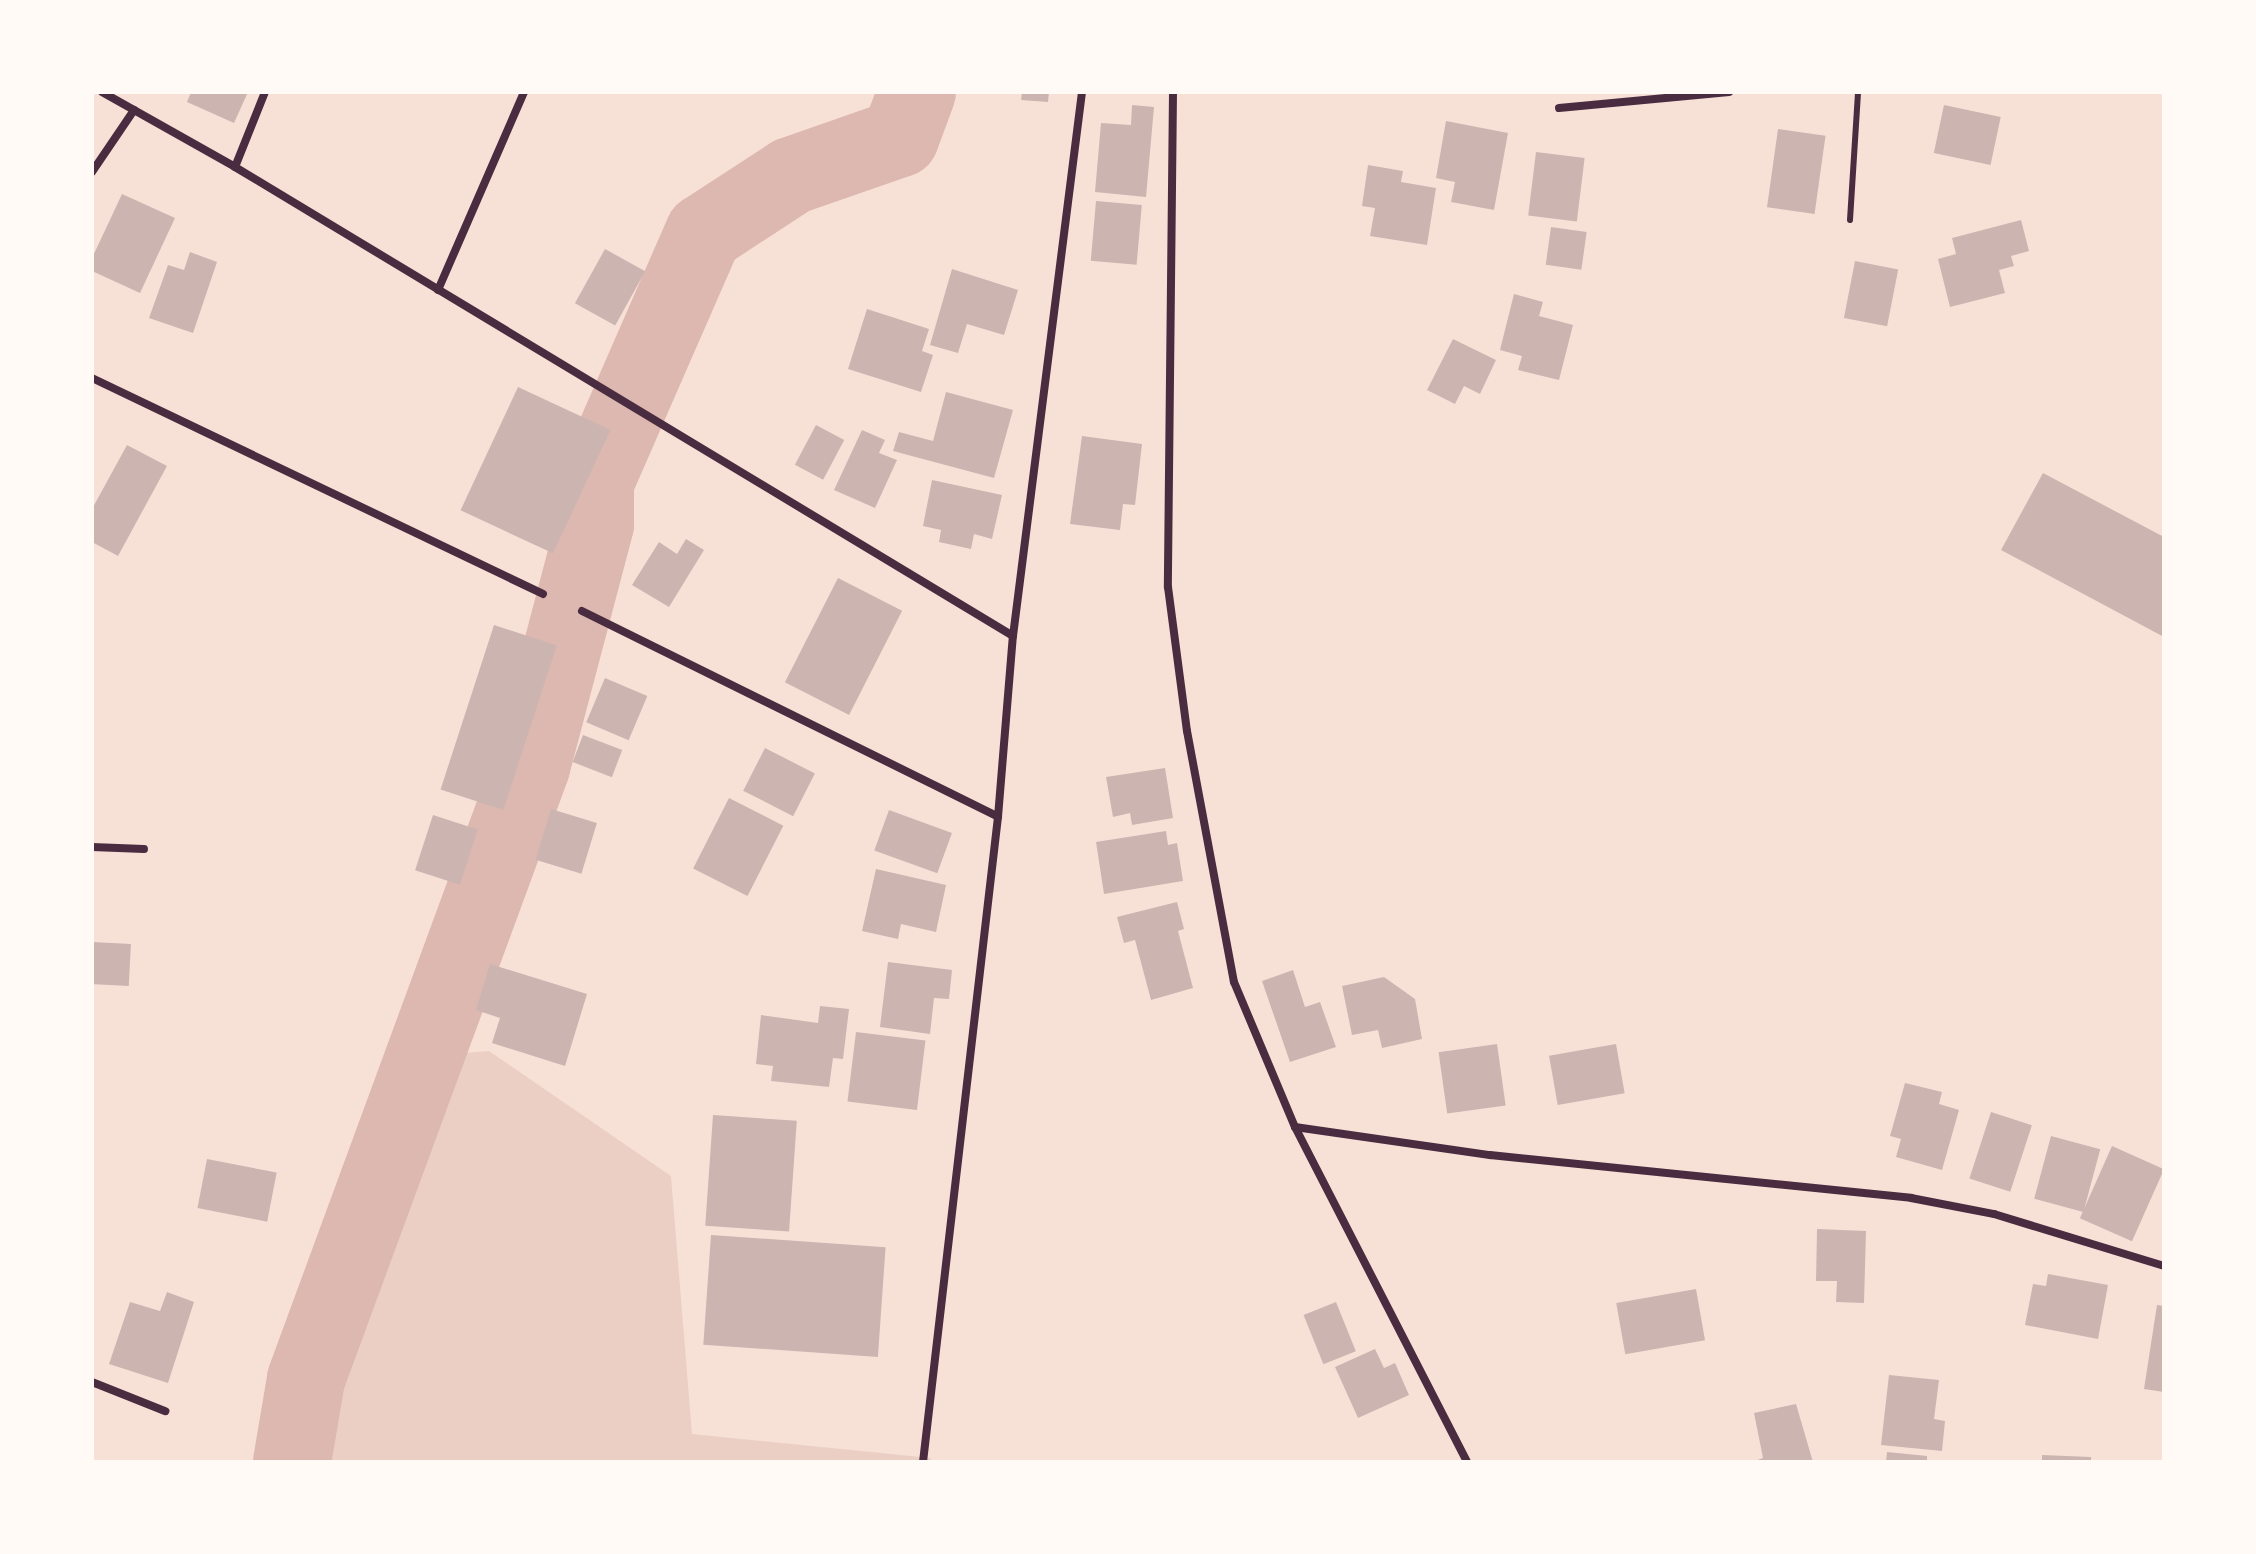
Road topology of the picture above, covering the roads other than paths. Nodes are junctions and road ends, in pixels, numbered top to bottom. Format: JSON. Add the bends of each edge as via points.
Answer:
{"nodes":[{"id":1,"x":102,"y":92,"type":"edge"},
{"id":2,"x":265,"y":92,"type":"edge"},
{"id":3,"x":524,"y":92,"type":"edge"},
{"id":4,"x":1082,"y":92,"type":"edge"},
{"id":5,"x":1173,"y":92,"type":"edge"},
{"id":6,"x":1729,"y":92,"type":"edge"},
{"id":7,"x":1858,"y":92,"type":"edge"},
{"id":8,"x":1559,"y":108,"type":"dead end"},
{"id":9,"x":134,"y":110,"type":"junction"},
{"id":10,"x":235,"y":167,"type":"junction"},
{"id":11,"x":92,"y":172,"type":"edge"},
{"id":12,"x":1850,"y":220,"type":"dead end"},
{"id":13,"x":438,"y":290,"type":"junction"},
{"id":14,"x":92,"y":378,"type":"edge"},
{"id":15,"x":543,"y":594,"type":"dead end"},
{"id":16,"x":582,"y":611,"type":"dead end"},
{"id":17,"x":1013,"y":636,"type":"junction"},
{"id":18,"x":998,"y":817,"type":"junction"},
{"id":19,"x":92,"y":847,"type":"edge"},
{"id":20,"x":144,"y":849,"type":"dead end"},
{"id":21,"x":1295,"y":1127,"type":"junction"},
{"id":22,"x":2164,"y":1266,"type":"edge"},
{"id":23,"x":92,"y":1382,"type":"edge"},
{"id":24,"x":165,"y":1411,"type":"dead end"},
{"id":25,"x":923,"y":1462,"type":"edge"},
{"id":26,"x":1467,"y":1462,"type":"edge"}],
"edges":[{"from":1,"to":9,"type":"street"},
{"from":2,"to":10,"type":"street"},
{"from":3,"to":13,"type":"street"},
{"from":4,"to":17,"type":"street"},
{"from":5,"to":21,"type":"street","via":[[1168,587],[1187,731],[1234,982]]},
{"from":6,"to":8,"type":"street"},
{"from":7,"to":12,"type":"lane"},
{"from":9,"to":10,"type":"street"},
{"from":9,"to":11,"type":"street"},
{"from":10,"to":13,"type":"street"},
{"from":13,"to":17,"type":"street"},
{"from":14,"to":15,"type":"street"},
{"from":16,"to":18,"type":"street"},
{"from":17,"to":18,"type":"street"},
{"from":18,"to":25,"type":"street"},
{"from":19,"to":20,"type":"street"},
{"from":21,"to":22,"type":"street","via":[[1490,1155],[1911,1198],[1994,1214]]},
{"from":21,"to":26,"type":"street"},
{"from":23,"to":24,"type":"street"}]}
